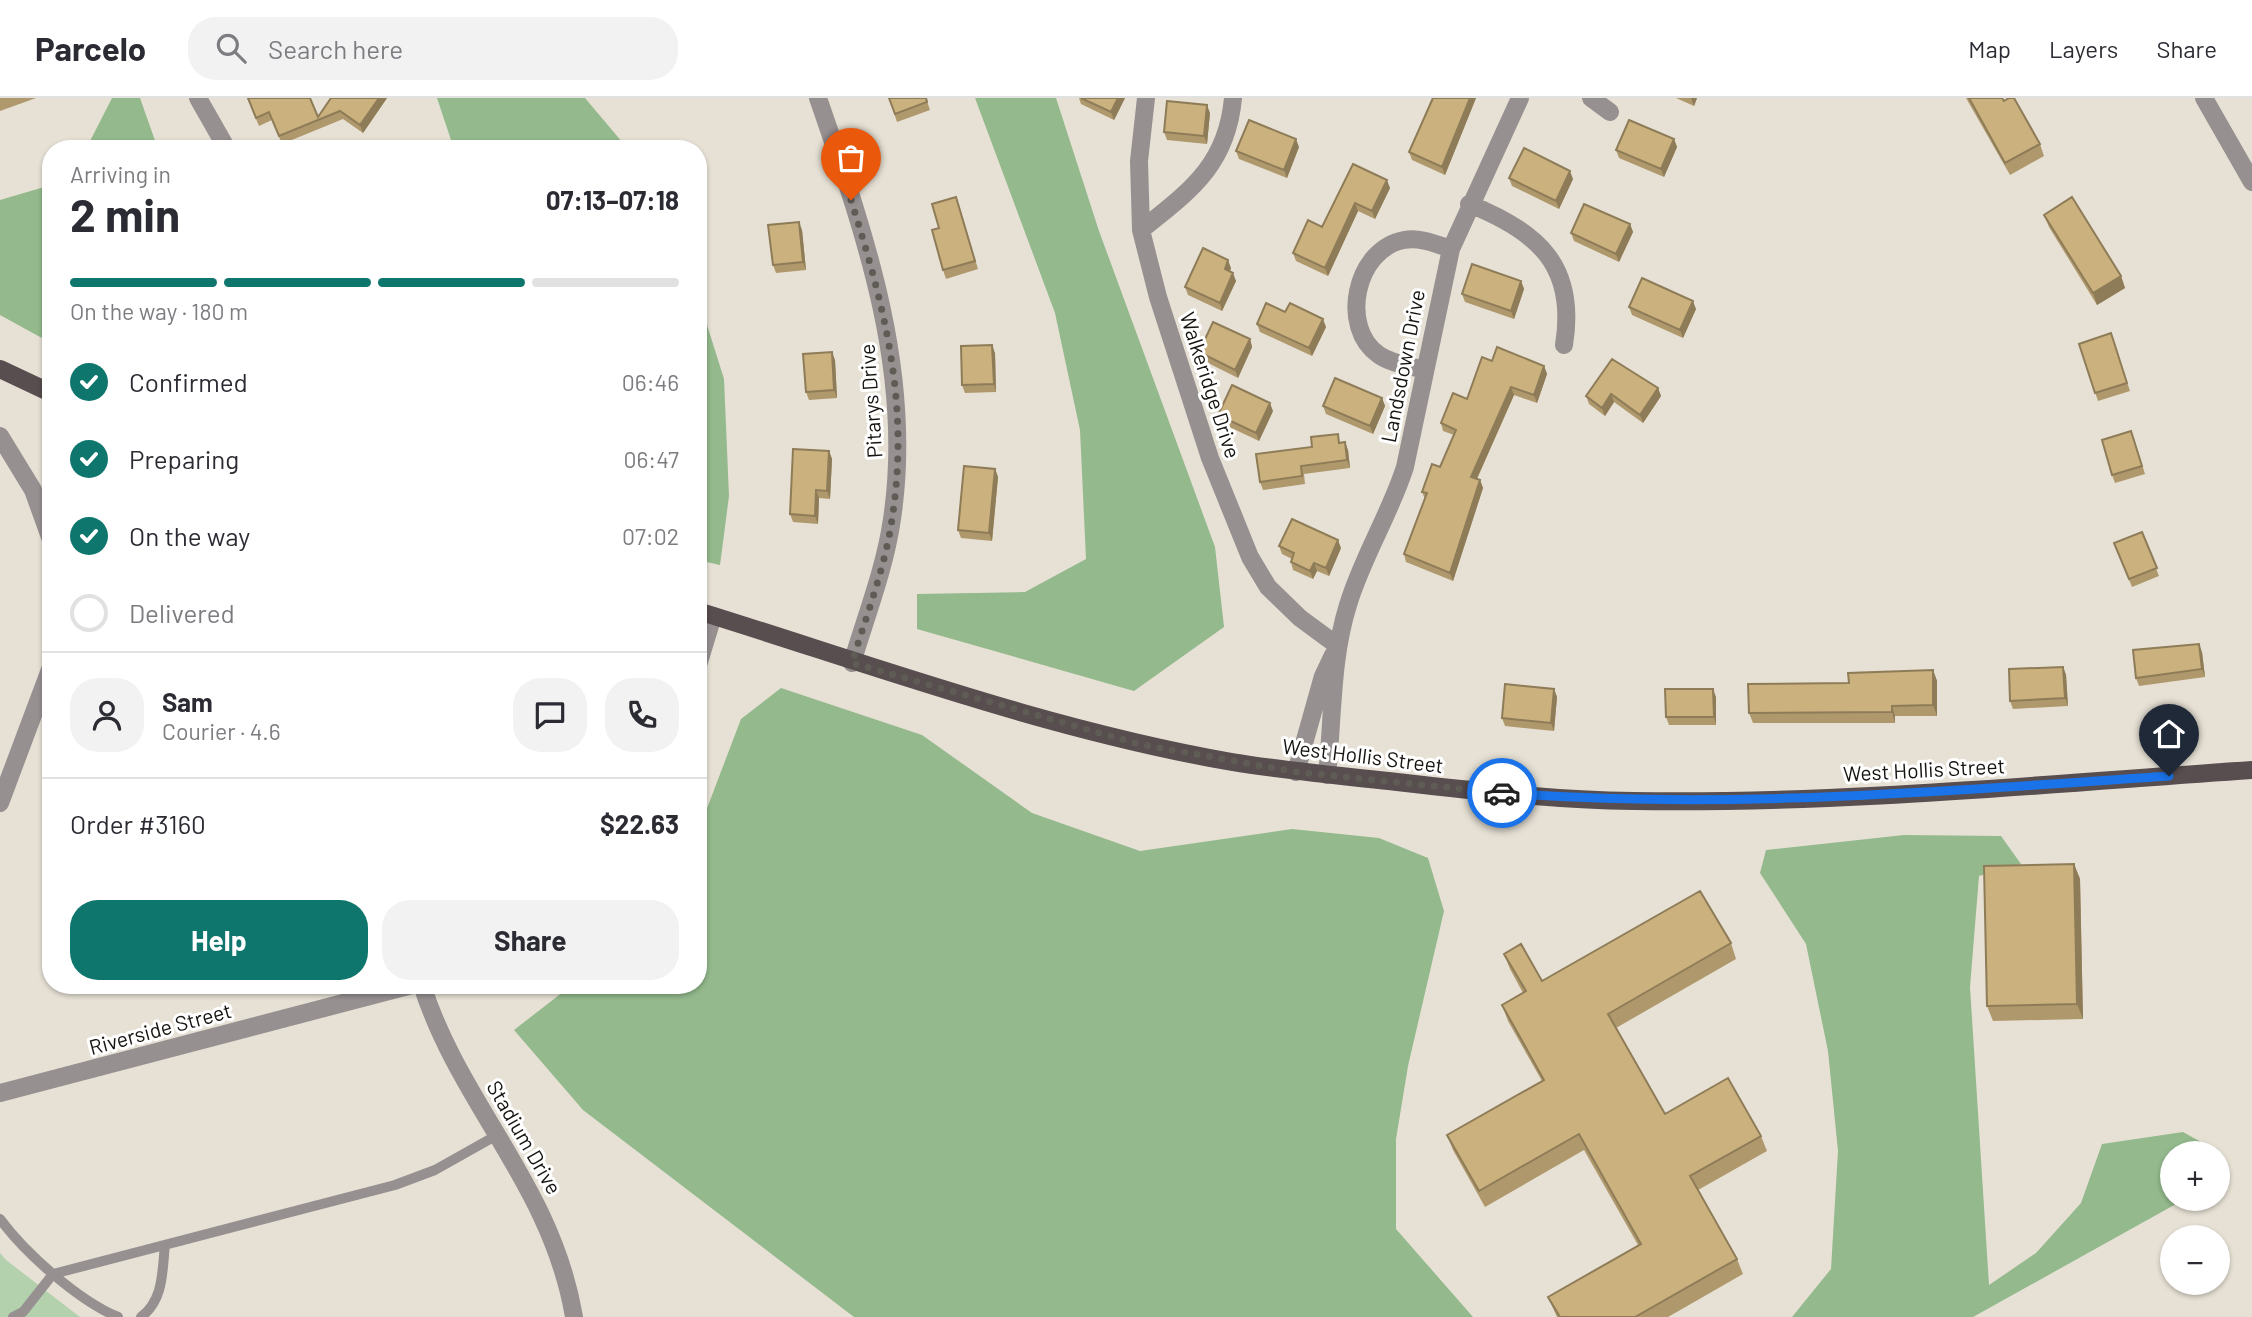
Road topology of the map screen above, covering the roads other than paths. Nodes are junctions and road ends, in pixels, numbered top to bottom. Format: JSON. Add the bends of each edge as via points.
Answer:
{"nodes":[{"id":1,"x":198,"y":98,"type":"edge"},
{"id":2,"x":818,"y":98,"type":"edge"},
{"id":3,"x":1146,"y":98,"type":"edge"},
{"id":4,"x":1233,"y":98,"type":"edge"},
{"id":5,"x":1520,"y":98,"type":"edge"},
{"id":6,"x":1591,"y":98,"type":"edge"},
{"id":7,"x":2204,"y":98,"type":"edge"},
{"id":8,"x":1610,"y":112,"type":"dead end"},
{"id":9,"x":222,"y":140,"type":"edge"},
{"id":10,"x":2252,"y":182,"type":"edge"},
{"id":11,"x":1469,"y":204,"type":"junction"},
{"id":12,"x":1141,"y":230,"type":"junction"},
{"id":13,"x":1451,"y":248,"type":"junction"},
{"id":14,"x":1563,"y":345,"type":"dead end"},
{"id":15,"x":0,"y":369,"type":"edge"},
{"id":16,"x":1425,"y":370,"type":"junction"},
{"id":17,"x":42,"y":389,"type":"edge"},
{"id":18,"x":0,"y":436,"type":"edge"},
{"id":19,"x":42,"y":514,"type":"edge"},
{"id":20,"x":707,"y":614,"type":"edge"},
{"id":21,"x":1338,"y":646,"type":"junction"},
{"id":22,"x":852,"y":663,"type":"junction"},
{"id":23,"x":42,"y":691,"type":"edge"},
{"id":24,"x":2252,"y":770,"type":"edge"},
{"id":25,"x":1296,"y":772,"type":"junction"},
{"id":26,"x":1327,"y":775,"type":"junction"},
{"id":27,"x":0,"y":803,"type":"edge"},
{"id":28,"x":378,"y":994,"type":"edge"},
{"id":29,"x":425,"y":994,"type":"edge"},
{"id":30,"x":0,"y":1093,"type":"edge"},
{"id":31,"x":499,"y":1134,"type":"junction"},
{"id":32,"x":0,"y":1219,"type":"edge"},
{"id":33,"x":165,"y":1245,"type":"junction"},
{"id":34,"x":53,"y":1274,"type":"junction"},
{"id":35,"x":13,"y":1317,"type":"edge"},
{"id":36,"x":118,"y":1317,"type":"edge"},
{"id":37,"x":141,"y":1317,"type":"edge"},
{"id":38,"x":574,"y":1317,"type":"edge"}],
"edges":[{"from":1,"to":9,"type":"street"},
{"from":2,"to":22,"type":"street","name":"Pitarys Drive","via":[[887,321],[895,376],[897,454],[892,521]]},
{"from":3,"to":12,"type":"street","name":"Walkeridge Drive","via":[[1139,161]]},
{"from":4,"to":12,"type":"street","via":[[1229,127],[1216,159],[1182,198]]},
{"from":5,"to":11,"type":"street","name":"Landsdown Drive"},
{"from":6,"to":8,"type":"street"},
{"from":7,"to":10,"type":"street"},
{"from":11,"to":13,"type":"street","name":"Landsdown Drive"},
{"from":11,"to":14,"type":"street","via":[[1517,226],[1547,256],[1567,311]]},
{"from":12,"to":21,"type":"street","name":"Walkeridge Drive","via":[[1210,458],[1251,557],[1268,587]]},
{"from":13,"to":16,"type":"street","name":"Landsdown Drive"},
{"from":13,"to":16,"type":"street","via":[[1411,239],[1391,243],[1375,254],[1360,282],[1359,323],[1369,346],[1391,361]]},
{"from":15,"to":17,"type":"main road"},
{"from":16,"to":21,"type":"street","name":"Landsdown Drive","via":[[1396,494],[1348,604]]},
{"from":18,"to":19,"type":"street","via":[[33,489]]},
{"from":20,"to":22,"type":"main road","name":"West Hollis Street"},
{"from":21,"to":25,"type":"street","name":"Landsdown Drive","via":[[1323,676]]},
{"from":21,"to":26,"type":"street","name":"Landsdown Drive"},
{"from":22,"to":25,"type":"main road","name":"West Hollis Street","via":[[1139,744]]},
{"from":23,"to":27,"type":"street"},
{"from":24,"to":26,"type":"main road","name":"West Hollis Street","via":[[1738,801],[1557,797]]},
{"from":25,"to":26,"type":"main road","name":"West Hollis Street"},
{"from":28,"to":30,"type":"street","name":"Riverside Street"},
{"from":29,"to":31,"type":"street","name":"Stadium Drive","via":[[444,1043]]},
{"from":31,"to":33,"type":"lane","via":[[435,1170],[396,1185]]},
{"from":31,"to":38,"type":"street","name":"Stadium Drive","via":[[553,1238]]},
{"from":32,"to":34,"type":"lane","via":[[22,1248]]},
{"from":33,"to":34,"type":"lane"},
{"from":33,"to":37,"type":"lane","via":[[159,1293],[153,1308]]},
{"from":34,"to":35,"type":"lane","via":[[23,1312]]},
{"from":34,"to":36,"type":"lane"}]}
